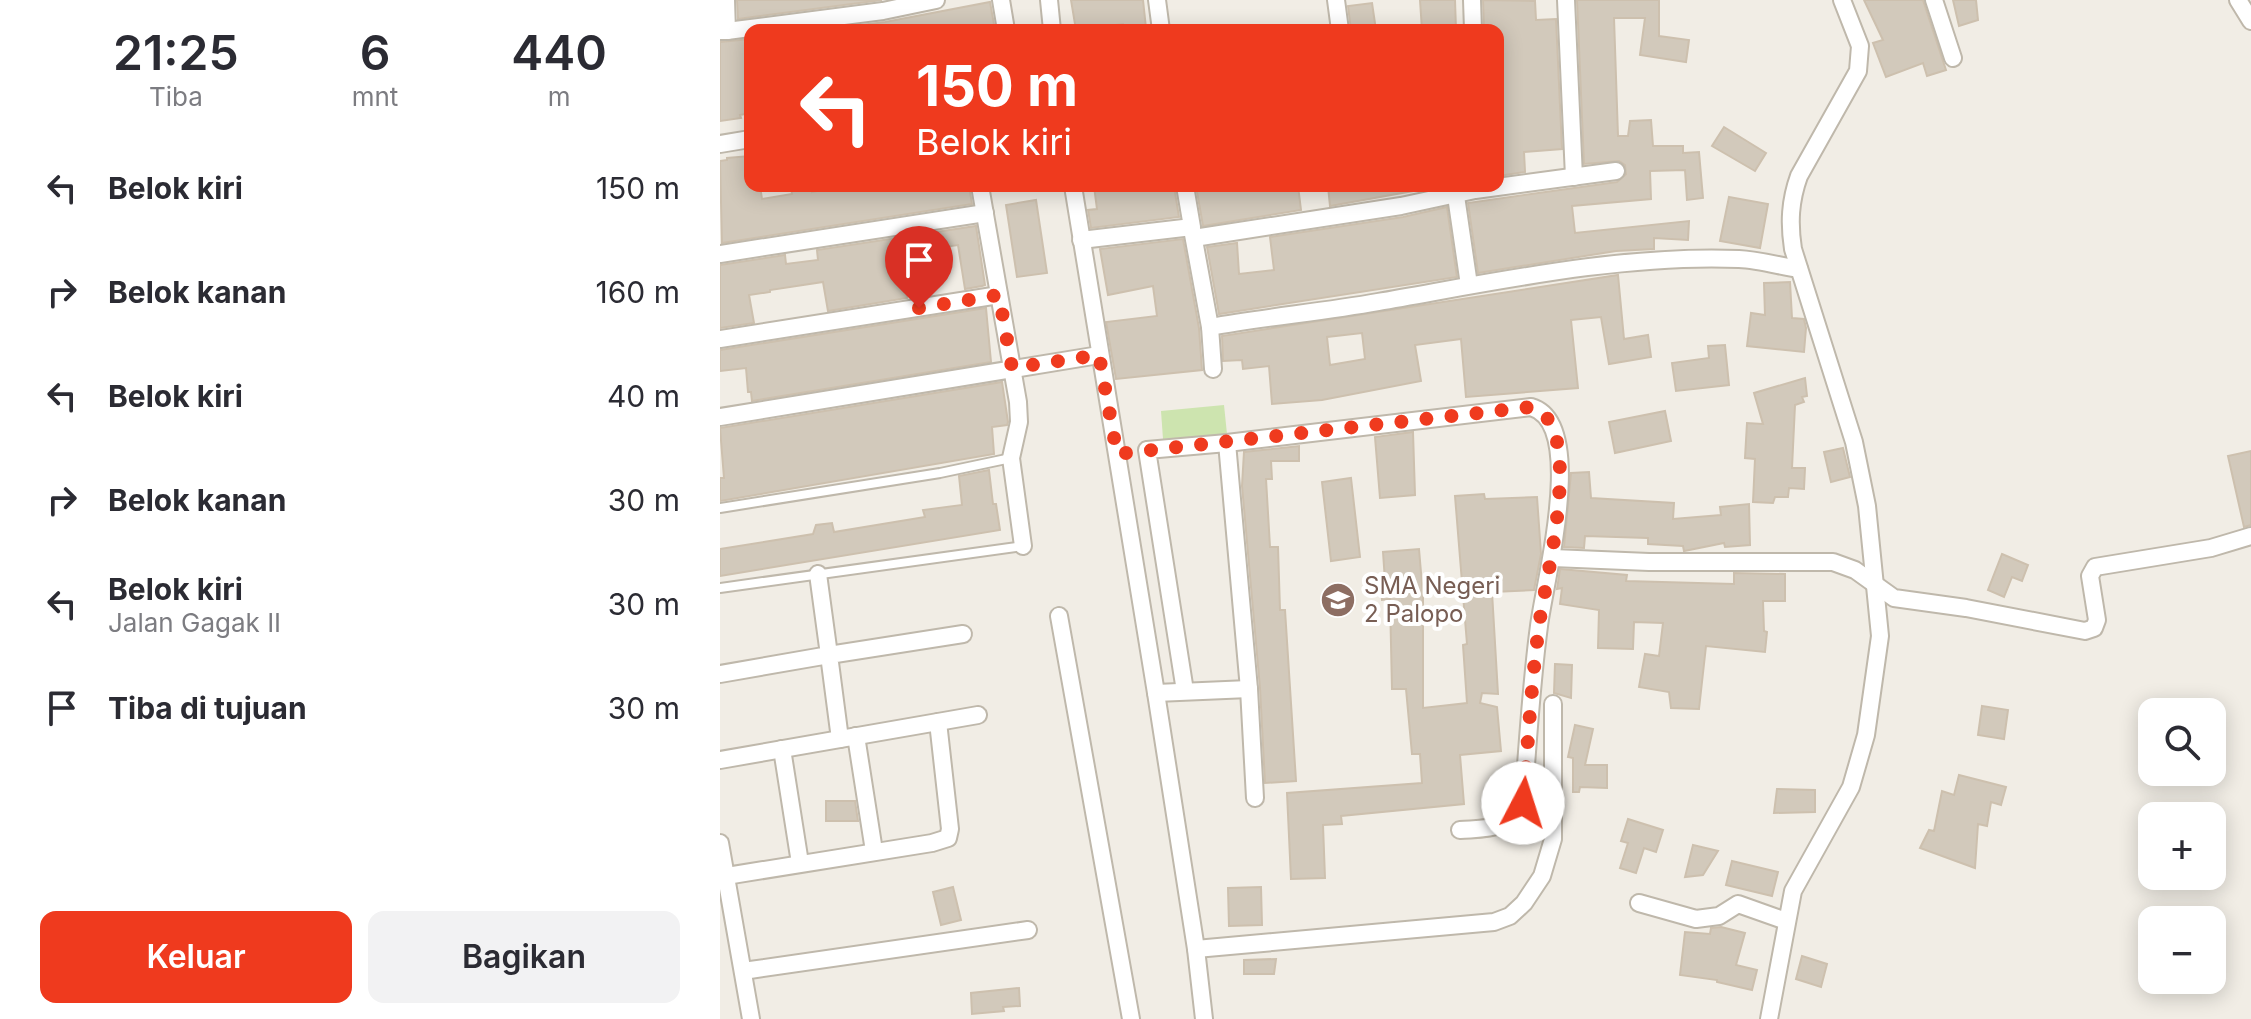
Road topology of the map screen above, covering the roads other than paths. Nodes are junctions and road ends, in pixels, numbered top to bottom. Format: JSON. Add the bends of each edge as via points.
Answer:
{"nodes":[{"id":1,"x":726,"y":0,"type":"edge"},
{"id":2,"x":936,"y":0,"type":"edge"},
{"id":3,"x":1001,"y":0,"type":"edge"},
{"id":4,"x":1050,"y":0,"type":"edge"},
{"id":5,"x":1157,"y":0,"type":"edge"},
{"id":6,"x":1336,"y":0,"type":"edge"},
{"id":7,"x":1472,"y":0,"type":"edge"},
{"id":8,"x":1566,"y":0,"type":"edge"},
{"id":9,"x":1842,"y":0,"type":"edge"},
{"id":10,"x":1934,"y":0,"type":"edge"},
{"id":11,"x":2238,"y":0,"type":"edge"},
{"id":12,"x":2251,"y":21,"type":"edge"},
{"id":13,"x":780,"y":24,"type":"edge"},
{"id":14,"x":1005,"y":24,"type":"edge"},
{"id":15,"x":1052,"y":24,"type":"edge"},
{"id":16,"x":1160,"y":24,"type":"edge"},
{"id":17,"x":1339,"y":24,"type":"edge"},
{"id":18,"x":1473,"y":24,"type":"edge"},
{"id":19,"x":744,"y":28,"type":"edge"},
{"id":20,"x":724,"y":31,"type":"edge"},
{"id":21,"x":1953,"y":58,"type":"dead end"},
{"id":22,"x":744,"y":140,"type":"edge"},
{"id":23,"x":720,"y":144,"type":"edge"},
{"id":24,"x":1616,"y":171,"type":"dead end"},
{"id":25,"x":1574,"y":177,"type":"junction"},
{"id":26,"x":1504,"y":185,"type":"edge"},
{"id":27,"x":981,"y":192,"type":"edge"},
{"id":28,"x":1074,"y":192,"type":"edge"},
{"id":29,"x":1186,"y":192,"type":"edge"},
{"id":30,"x":1466,"y":192,"type":"edge"},
{"id":31,"x":1456,"y":196,"type":"junction"},
{"id":32,"x":985,"y":213,"type":"junction"},
{"id":33,"x":1193,"y":233,"type":"junction"},
{"id":34,"x":1081,"y":240,"type":"junction"},
{"id":35,"x":720,"y":254,"type":"edge"},
{"id":36,"x":1799,"y":269,"type":"junction"},
{"id":37,"x":1469,"y":285,"type":"junction"},
{"id":38,"x":999,"y":295,"type":"junction"},
{"id":39,"x":1210,"y":327,"type":"junction"},
{"id":40,"x":720,"y":339,"type":"edge"},
{"id":41,"x":1099,"y":355,"type":"junction"},
{"id":42,"x":1012,"y":368,"type":"junction"},
{"id":43,"x":1213,"y":369,"type":"dead end"},
{"id":44,"x":720,"y":417,"type":"edge"},
{"id":45,"x":1227,"y":443,"type":"junction"},
{"id":46,"x":1147,"y":450,"type":"junction"},
{"id":47,"x":1117,"y":454,"type":"junction"},
{"id":48,"x":1011,"y":458,"type":"junction"},
{"id":49,"x":720,"y":508,"type":"edge"},
{"id":50,"x":2251,"y":536,"type":"edge"},
{"id":51,"x":1023,"y":546,"type":"joint"},
{"id":52,"x":1553,"y":558,"type":"junction"},
{"id":53,"x":818,"y":574,"type":"junction"},
{"id":54,"x":1876,"y":586,"type":"junction"},
{"id":55,"x":720,"y":588,"type":"edge"},
{"id":56,"x":1059,"y":616,"type":"dead end"},
{"id":57,"x":963,"y":634,"type":"dead end"},
{"id":58,"x":829,"y":655,"type":"junction"},
{"id":59,"x":720,"y":674,"type":"edge"},
{"id":60,"x":1249,"y":689,"type":"junction"},
{"id":61,"x":1185,"y":691,"type":"junction"},
{"id":62,"x":1156,"y":693,"type":"junction"},
{"id":63,"x":1553,"y":704,"type":"dead end"},
{"id":64,"x":978,"y":715,"type":"dead end"},
{"id":65,"x":938,"y":722,"type":"junction"},
{"id":66,"x":848,"y":737,"type":"junction"},
{"id":67,"x":782,"y":749,"type":"junction"},
{"id":68,"x":720,"y":760,"type":"edge"},
{"id":69,"x":1255,"y":798,"type":"dead end"},
{"id":70,"x":1460,"y":830,"type":"dead end"},
{"id":71,"x":720,"y":843,"type":"edge"},
{"id":72,"x":874,"y":851,"type":"junction"},
{"id":73,"x":800,"y":863,"type":"junction"},
{"id":74,"x":723,"y":876,"type":"edge"},
{"id":75,"x":1639,"y":903,"type":"dead end"},
{"id":76,"x":1786,"y":921,"type":"junction"},
{"id":77,"x":1028,"y":930,"type":"dead end"},
{"id":78,"x":1196,"y":949,"type":"junction"},
{"id":79,"x":743,"y":971,"type":"junction"},
{"id":80,"x":751,"y":1019,"type":"edge"},
{"id":81,"x":1131,"y":1019,"type":"edge"},
{"id":82,"x":1204,"y":1019,"type":"edge"},
{"id":83,"x":1769,"y":1019,"type":"edge"}],
"edges":[{"from":1,"to":20,"type":"street"},
{"from":2,"to":13,"type":"street"},
{"from":3,"to":14,"type":"street"},
{"from":4,"to":15,"type":"street"},
{"from":5,"to":16,"type":"street"},
{"from":6,"to":17,"type":"street"},
{"from":7,"to":18,"type":"street"},
{"from":8,"to":25,"type":"street"},
{"from":9,"to":36,"type":"street","via":[[1860,46],[1860,62],[1792,195],[1789,219]]},
{"from":10,"to":21,"type":"street"},
{"from":11,"to":12,"type":"street"},
{"from":19,"to":20,"type":"street"},
{"from":22,"to":23,"type":"street"},
{"from":24,"to":25,"type":"street"},
{"from":25,"to":26,"type":"street"},
{"from":27,"to":32,"type":"street"},
{"from":28,"to":34,"type":"street"},
{"from":29,"to":33,"type":"street"},
{"from":30,"to":31,"type":"street"},
{"from":31,"to":33,"type":"street"},
{"from":31,"to":37,"type":"street"},
{"from":32,"to":35,"type":"street"},
{"from":32,"to":38,"type":"street"},
{"from":33,"to":34,"type":"street"},
{"from":33,"to":39,"type":"street"},
{"from":34,"to":41,"type":"street"},
{"from":36,"to":37,"type":"street","via":[[1743,259],[1636,262]]},
{"from":36,"to":54,"type":"street","via":[[1854,442]]},
{"from":37,"to":39,"type":"street"},
{"from":38,"to":40,"type":"street"},
{"from":38,"to":42,"type":"street"},
{"from":39,"to":43,"type":"street"},
{"from":41,"to":42,"type":"street"},
{"from":41,"to":47,"type":"street"},
{"from":42,"to":44,"type":"street"},
{"from":42,"to":48,"type":"street","via":[[1019,422]]},
{"from":45,"to":46,"type":"street"},
{"from":45,"to":52,"type":"street","via":[[1540,409],[1553,428],[1558,453]]},
{"from":45,"to":60,"type":"street"},
{"from":46,"to":47,"type":"street"},
{"from":46,"to":61,"type":"street"},
{"from":47,"to":62,"type":"street"},
{"from":48,"to":49,"type":"lane"},
{"from":48,"to":51,"type":"street"},
{"from":50,"to":54,"type":"street","via":[[2095,567],[2090,576],[2097,620],[2085,631],[1894,598]]},
{"from":51,"to":53,"type":"lane"},
{"from":52,"to":54,"type":"street","via":[[1833,562]]},
{"from":52,"to":70,"type":"street","via":[[1539,623],[1523,803],[1515,818],[1497,827]]},
{"from":53,"to":55,"type":"lane"},
{"from":53,"to":58,"type":"street"},
{"from":54,"to":76,"type":"street","via":[[1880,636],[1866,735],[1851,787],[1793,891]]},
{"from":56,"to":81,"type":"street"},
{"from":57,"to":58,"type":"street"},
{"from":58,"to":59,"type":"street"},
{"from":58,"to":66,"type":"street"},
{"from":60,"to":61,"type":"street"},
{"from":60,"to":69,"type":"street"},
{"from":61,"to":62,"type":"street"},
{"from":62,"to":78,"type":"street"},
{"from":63,"to":78,"type":"street","via":[[1553,839],[1542,876],[1510,916],[1494,922]]},
{"from":64,"to":65,"type":"street"},
{"from":65,"to":66,"type":"street"},
{"from":65,"to":72,"type":"street","via":[[948,838]]},
{"from":66,"to":67,"type":"street"},
{"from":66,"to":72,"type":"street"},
{"from":67,"to":68,"type":"street"},
{"from":67,"to":73,"type":"street"},
{"from":71,"to":74,"type":"street"},
{"from":72,"to":73,"type":"street"},
{"from":73,"to":74,"type":"street"},
{"from":74,"to":79,"type":"street"},
{"from":75,"to":76,"type":"street","via":[[1696,919],[1719,916],[1738,904]]},
{"from":76,"to":83,"type":"street"},
{"from":77,"to":79,"type":"street"},
{"from":78,"to":82,"type":"street"},
{"from":79,"to":80,"type":"street"}]}
